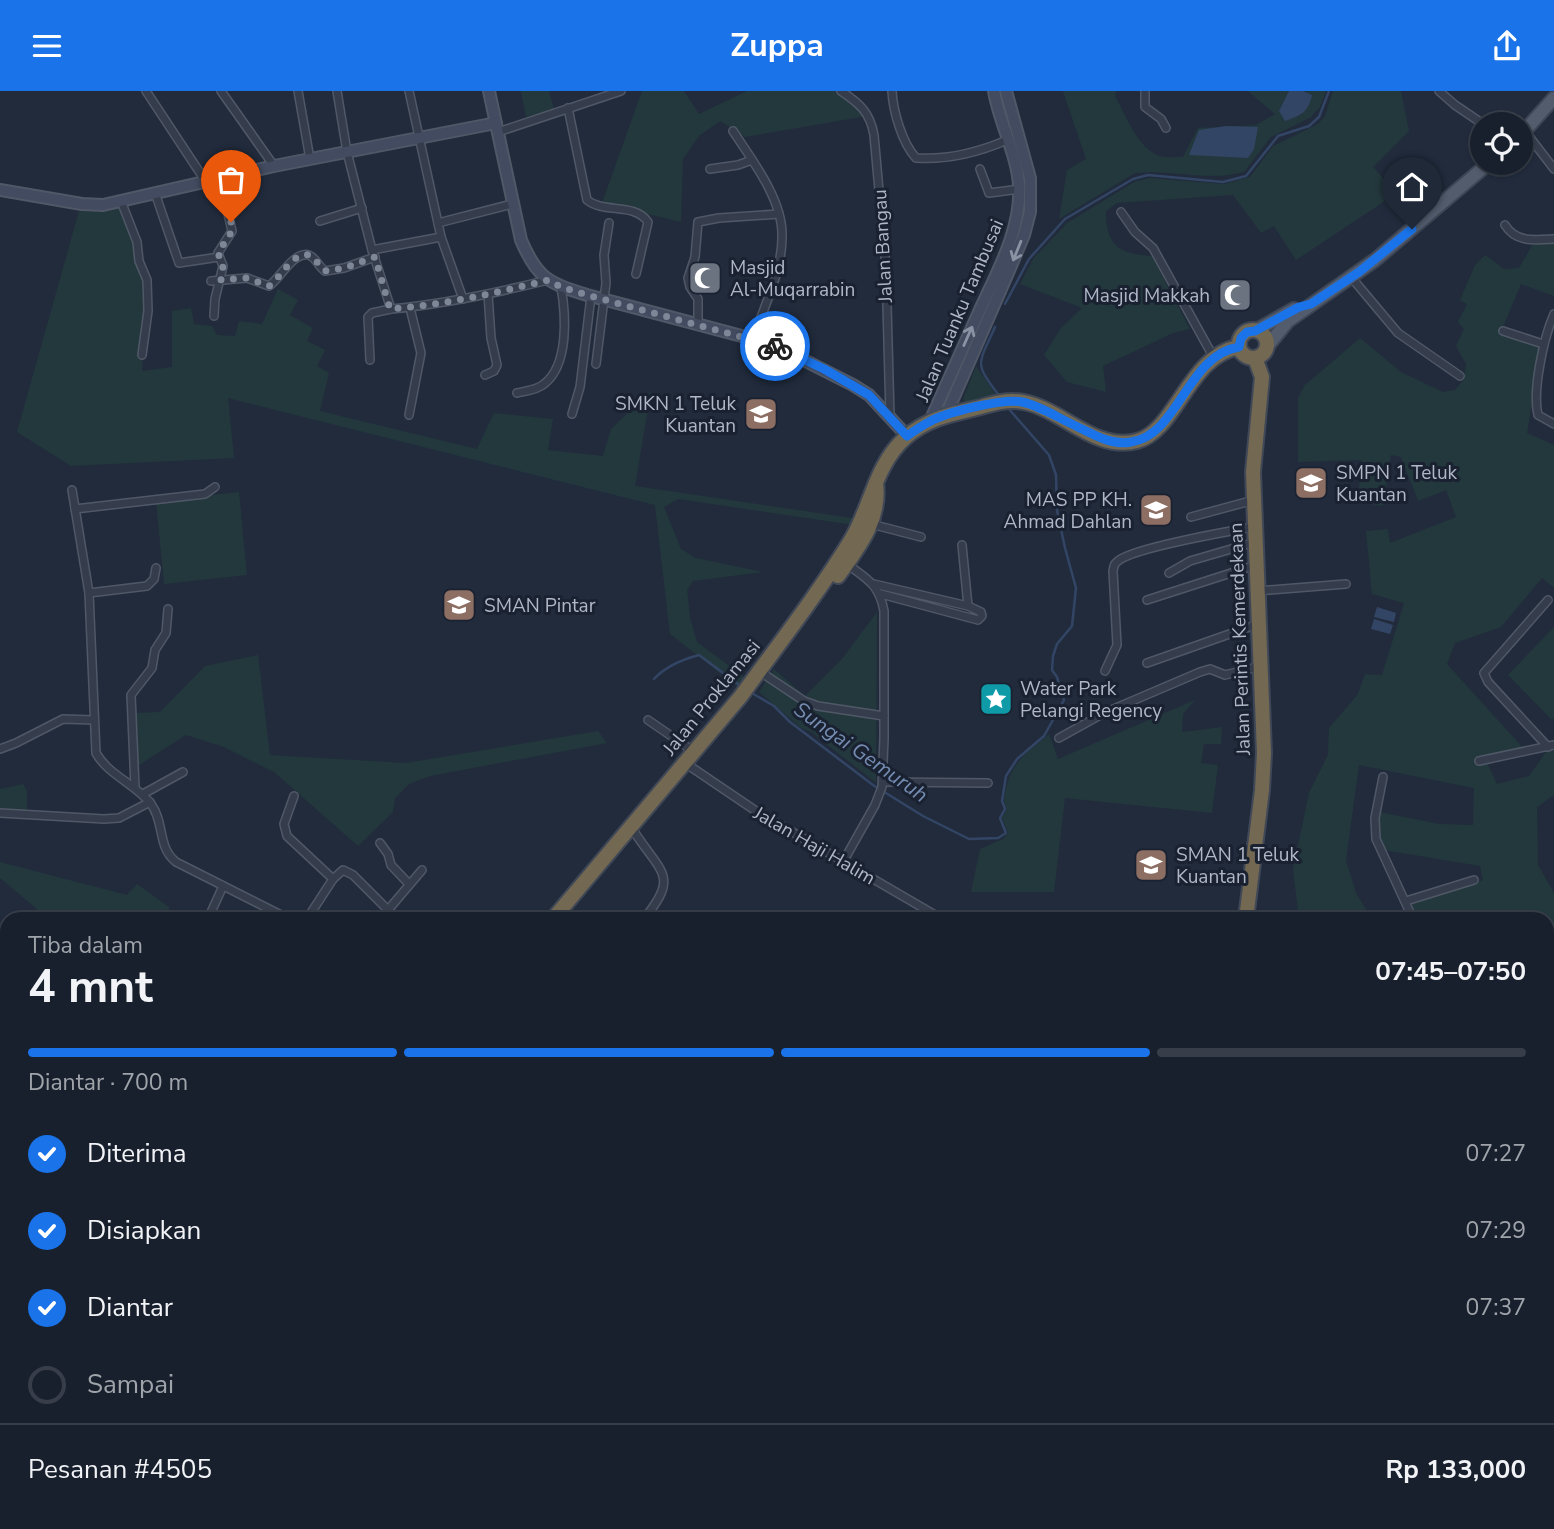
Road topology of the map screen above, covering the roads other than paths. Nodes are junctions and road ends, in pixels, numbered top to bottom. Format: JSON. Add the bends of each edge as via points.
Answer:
{"nodes":[{"id":1,"x":146,"y":91,"type":"edge"},
{"id":2,"x":220,"y":91,"type":"edge"},
{"id":3,"x":299,"y":91,"type":"edge"},
{"id":4,"x":337,"y":91,"type":"edge"},
{"id":5,"x":409,"y":91,"type":"edge"},
{"id":6,"x":489,"y":91,"type":"edge"},
{"id":7,"x":621,"y":91,"type":"edge"},
{"id":8,"x":841,"y":91,"type":"edge"},
{"id":9,"x":892,"y":91,"type":"edge"},
{"id":10,"x":994,"y":91,"type":"edge"},
{"id":11,"x":1006,"y":91,"type":"edge"},
{"id":12,"x":1145,"y":91,"type":"edge"},
{"id":13,"x":1439,"y":91,"type":"edge"},
{"id":14,"x":1554,"y":98,"type":"edge"},
{"id":15,"x":568,"y":109,"type":"junction"},
{"id":16,"x":1470,"y":116,"type":"edge"},
{"id":17,"x":1533,"y":122,"type":"edge"},
{"id":18,"x":497,"y":128,"type":"junction"},
{"id":19,"x":1166,"y":128,"type":"dead end"},
{"id":20,"x":733,"y":131,"type":"dead end"},
{"id":21,"x":418,"y":138,"type":"junction"},
{"id":22,"x":1007,"y":140,"type":"junction"},
{"id":23,"x":1533,"y":145,"type":"edge"},
{"id":24,"x":347,"y":152,"type":"junction"},
{"id":25,"x":310,"y":159,"type":"junction"},
{"id":26,"x":752,"y":160,"type":"junction"},
{"id":27,"x":274,"y":166,"type":"junction"},
{"id":28,"x":710,"y":169,"type":"dead end"},
{"id":29,"x":980,"y":169,"type":"dead end"},
{"id":30,"x":1554,"y":169,"type":"edge"},
{"id":31,"x":1475,"y":175,"type":"edge"},
{"id":32,"x":220,"y":179,"type":"junction"},
{"id":33,"x":206,"y":182,"type":"junction"},
{"id":34,"x":1020,"y":188,"type":"junction"},
{"id":35,"x":0,"y":190,"type":"edge"},
{"id":36,"x":155,"y":193,"type":"junction"},
{"id":37,"x":121,"y":201,"type":"junction"},
{"id":38,"x":512,"y":204,"type":"junction"},
{"id":39,"x":362,"y":208,"type":"junction"},
{"id":40,"x":1121,"y":212,"type":"dead end"},
{"id":41,"x":779,"y":214,"type":"junction"},
{"id":42,"x":320,"y":221,"type":"dead end"},
{"id":43,"x":438,"y":223,"type":"junction"},
{"id":44,"x":609,"y":223,"type":"dead end"},
{"id":45,"x":1505,"y":225,"type":"dead end"},
{"id":46,"x":441,"y":237,"type":"junction"},
{"id":47,"x":1554,"y":239,"type":"edge"},
{"id":48,"x":374,"y":253,"type":"junction"},
{"id":49,"x":219,"y":257,"type":"junction"},
{"id":50,"x":636,"y":275,"type":"dead end"},
{"id":51,"x":1351,"y":277,"type":"junction"},
{"id":52,"x":221,"y":280,"type":"junction"},
{"id":53,"x":548,"y":280,"type":"junction"},
{"id":54,"x":211,"y":281,"type":"dead end"},
{"id":55,"x":561,"y":287,"type":"junction"},
{"id":56,"x":488,"y":294,"type":"junction"},
{"id":57,"x":591,"y":296,"type":"junction"},
{"id":58,"x":463,"y":299,"type":"junction"},
{"id":59,"x":603,"y":300,"type":"junction"},
{"id":60,"x":1311,"y":304,"type":"junction"},
{"id":61,"x":410,"y":308,"type":"junction"},
{"id":62,"x":390,"y":309,"type":"junction"},
{"id":63,"x":1554,"y":314,"type":"edge"},
{"id":64,"x":214,"y":316,"type":"dead end"},
{"id":65,"x":698,"y":325,"type":"junction"},
{"id":66,"x":1255,"y":331,"type":"junction"},
{"id":67,"x":1503,"y":331,"type":"dead end"},
{"id":68,"x":753,"y":339,"type":"junction"},
{"id":69,"x":1543,"y":344,"type":"junction"},
{"id":70,"x":1239,"y":347,"type":"junction"},
{"id":71,"x":1261,"y":353,"type":"junction"},
{"id":72,"x":142,"y":355,"type":"dead end"},
{"id":73,"x":1214,"y":358,"type":"junction"},
{"id":74,"x":370,"y":361,"type":"dead end"},
{"id":75,"x":596,"y":364,"type":"dead end"},
{"id":76,"x":485,"y":375,"type":"dead end"},
{"id":77,"x":1460,"y":376,"type":"dead end"},
{"id":78,"x":517,"y":393,"type":"dead end"},
{"id":79,"x":572,"y":414,"type":"dead end"},
{"id":80,"x":409,"y":415,"type":"dead end"},
{"id":81,"x":946,"y":415,"type":"junction"},
{"id":82,"x":890,"y":416,"type":"junction"},
{"id":83,"x":930,"y":421,"type":"junction"},
{"id":84,"x":1554,"y":424,"type":"edge"},
{"id":85,"x":907,"y":436,"type":"junction"},
{"id":86,"x":876,"y":484,"type":"junction"},
{"id":87,"x":215,"y":487,"type":"dead end"},
{"id":88,"x":72,"y":491,"type":"dead end"},
{"id":89,"x":1254,"y":501,"type":"junction"},
{"id":90,"x":75,"y":509,"type":"junction"},
{"id":91,"x":1191,"y":517,"type":"dead end"},
{"id":92,"x":871,"y":524,"type":"junction"},
{"id":93,"x":1254,"y":527,"type":"junction"},
{"id":94,"x":921,"y":537,"type":"dead end"},
{"id":95,"x":1255,"y":542,"type":"junction"},
{"id":96,"x":854,"y":545,"type":"junction"},
{"id":97,"x":962,"y":545,"type":"dead end"},
{"id":98,"x":847,"y":563,"type":"junction"},
{"id":99,"x":1256,"y":565,"type":"junction"},
{"id":100,"x":156,"y":568,"type":"dead end"},
{"id":101,"x":1169,"y":573,"type":"dead end"},
{"id":102,"x":873,"y":583,"type":"junction"},
{"id":103,"x":1346,"y":584,"type":"dead end"},
{"id":104,"x":1257,"y":591,"type":"junction"},
{"id":105,"x":89,"y":593,"type":"junction"},
{"id":106,"x":881,"y":594,"type":"junction"},
{"id":107,"x":1147,"y":600,"type":"dead end"},
{"id":108,"x":1548,"y":600,"type":"dead end"},
{"id":109,"x":968,"y":606,"type":"junction"},
{"id":110,"x":168,"y":609,"type":"dead end"},
{"id":111,"x":1259,"y":623,"type":"junction"},
{"id":112,"x":1147,"y":663,"type":"dead end"},
{"id":113,"x":1261,"y":666,"type":"junction"},
{"id":114,"x":1105,"y":671,"type":"dead end"},
{"id":115,"x":763,"y":673,"type":"junction"},
{"id":116,"x":884,"y":716,"type":"junction"},
{"id":117,"x":94,"y":720,"type":"junction"},
{"id":118,"x":648,"y":720,"type":"dead end"},
{"id":119,"x":723,"y":724,"type":"junction"},
{"id":120,"x":1059,"y":738,"type":"dead end"},
{"id":121,"x":1551,"y":746,"type":"edge"},
{"id":122,"x":0,"y":749,"type":"edge"},
{"id":123,"x":693,"y":751,"type":"junction"},
{"id":124,"x":1479,"y":761,"type":"dead end"},
{"id":125,"x":691,"y":767,"type":"junction"},
{"id":126,"x":183,"y":772,"type":"dead end"},
{"id":127,"x":1383,"y":777,"type":"dead end"},
{"id":128,"x":988,"y":783,"type":"dead end"},
{"id":129,"x":135,"y":787,"type":"junction"},
{"id":130,"x":881,"y":788,"type":"junction"},
{"id":131,"x":143,"y":795,"type":"junction"},
{"id":132,"x":294,"y":796,"type":"dead end"},
{"id":133,"x":150,"y":802,"type":"junction"},
{"id":134,"x":0,"y":813,"type":"edge"},
{"id":135,"x":635,"y":833,"type":"junction"},
{"id":136,"x":380,"y":843,"type":"dead end"},
{"id":137,"x":843,"y":862,"type":"junction"},
{"id":138,"x":422,"y":870,"type":"dead end"},
{"id":139,"x":333,"y":879,"type":"junction"},
{"id":140,"x":1474,"y":880,"type":"dead end"},
{"id":141,"x":409,"y":884,"type":"junction"},
{"id":142,"x":223,"y":886,"type":"junction"},
{"id":143,"x":1406,"y":901,"type":"junction"},
{"id":144,"x":388,"y":910,"type":"joint"},
{"id":145,"x":211,"y":912,"type":"edge"},
{"id":146,"x":275,"y":912,"type":"edge"},
{"id":147,"x":312,"y":912,"type":"edge"},
{"id":148,"x":559,"y":912,"type":"edge"},
{"id":149,"x":571,"y":912,"type":"edge"},
{"id":150,"x":650,"y":912,"type":"edge"},
{"id":151,"x":930,"y":912,"type":"edge"},
{"id":152,"x":1247,"y":912,"type":"edge"},
{"id":153,"x":1410,"y":912,"type":"edge"}],
"edges":[{"from":1,"to":33,"type":"street"},
{"from":2,"to":27,"type":"street"},
{"from":3,"to":25,"type":"street"},
{"from":4,"to":24,"type":"street"},
{"from":5,"to":21,"type":"street"},
{"from":6,"to":18,"type":"street"},
{"from":7,"to":15,"type":"street"},
{"from":8,"to":82,"type":"street","name":"Jalan Bangau","via":[[864,108],[874,135],[886,268]]},
{"from":9,"to":22,"type":"street","via":[[899,122],[916,158],[977,153]]},
{"from":10,"to":22,"type":"street","name":"Jalan Tuanku Tambusai"},
{"from":11,"to":81,"type":"street","name":"Jalan Tuanku Tambusai","one_way":true,"via":[[1030,178],[1030,212]]},
{"from":12,"to":19,"type":"street","via":[[1145,107]]},
{"from":13,"to":16,"type":"street"},
{"from":14,"to":17,"type":"main road"},
{"from":15,"to":18,"type":"street"},
{"from":15,"to":50,"type":"street","via":[[587,200],[637,213],[648,222]]},
{"from":18,"to":21,"type":"street"},
{"from":18,"to":38,"type":"street"},
{"from":20,"to":26,"type":"street"},
{"from":21,"to":24,"type":"street"},
{"from":21,"to":43,"type":"street"},
{"from":22,"to":34,"type":"street","name":"Jalan Tuanku Tambusai"},
{"from":23,"to":30,"type":"street"},
{"from":24,"to":25,"type":"street"},
{"from":24,"to":39,"type":"street"},
{"from":25,"to":27,"type":"street"},
{"from":26,"to":28,"type":"street"},
{"from":26,"to":41,"type":"street"},
{"from":27,"to":32,"type":"street"},
{"from":29,"to":34,"type":"street","via":[[989,193]]},
{"from":31,"to":51,"type":"main road"},
{"from":32,"to":33,"type":"street"},
{"from":32,"to":49,"type":"street","via":[[232,227]]},
{"from":33,"to":36,"type":"street"},
{"from":83,"to":34,"type":"street","name":"Jalan Tuanku Tambusai","one_way":true,"via":[[1014,229]]},
{"from":35,"to":37,"type":"street","via":[[93,205]]},
{"from":36,"to":37,"type":"street"},
{"from":36,"to":49,"type":"street","via":[[179,263]]},
{"from":37,"to":72,"type":"street","via":[[147,280]]},
{"from":38,"to":43,"type":"street"},
{"from":38,"to":53,"type":"street","via":[[530,261]]},
{"from":39,"to":42,"type":"street"},
{"from":39,"to":48,"type":"street"},
{"from":40,"to":73,"type":"street","via":[[1153,248]]},
{"from":41,"to":65,"type":"street","via":[[698,222],[688,278],[698,299]]},
{"from":41,"to":68,"type":"street","via":[[782,234],[776,275]]},
{"from":43,"to":46,"type":"street"},
{"from":44,"to":59,"type":"street"},
{"from":45,"to":47,"type":"street","via":[[1520,238]]},
{"from":46,"to":48,"type":"street"},
{"from":46,"to":58,"type":"street"},
{"from":48,"to":52,"type":"street","via":[[344,268],[325,271],[304,255],[269,286],[247,278]]},
{"from":48,"to":62,"type":"street"},
{"from":49,"to":52,"type":"street"},
{"from":51,"to":60,"type":"main road"},
{"from":51,"to":77,"type":"street","via":[[1398,333]]},
{"from":52,"to":54,"type":"street"},
{"from":52,"to":64,"type":"street"},
{"from":53,"to":55,"type":"street"},
{"from":53,"to":56,"type":"street"},
{"from":55,"to":57,"type":"street"},
{"from":55,"to":78,"type":"street","via":[[566,317],[556,370],[544,384]]},
{"from":56,"to":58,"type":"street"},
{"from":56,"to":76,"type":"street","via":[[497,365]]},
{"from":57,"to":59,"type":"street"},
{"from":57,"to":79,"type":"street","via":[[580,387]]},
{"from":58,"to":61,"type":"street"},
{"from":59,"to":65,"type":"street"},
{"from":59,"to":75,"type":"street"},
{"from":60,"to":66,"type":"main road"},
{"from":60,"to":71,"type":"main road","via":[[1288,321]]},
{"from":61,"to":62,"type":"street"},
{"from":61,"to":80,"type":"street","via":[[421,353]]},
{"from":62,"to":74,"type":"street","via":[[368,317]]},
{"from":63,"to":69,"type":"street"},
{"from":65,"to":68,"type":"street"},
{"from":66,"to":70,"type":"highway","via":[[1243,335]]},
{"from":66,"to":71,"type":"highway","via":[[1265,339]]},
{"from":67,"to":69,"type":"street"},
{"from":68,"to":82,"type":"street","via":[[853,385]]},
{"from":69,"to":84,"type":"street","via":[[1537,413]]},
{"from":70,"to":71,"type":"highway","via":[[1247,357]]},
{"from":70,"to":73,"type":"highway"},
{"from":71,"to":89,"type":"highway","name":"Jalan Perintis Kemerdekaan"},
{"from":73,"to":81,"type":"highway","name":"Jalan Proklamasi","via":[[1160,425],[1138,441],[1110,441],[1025,403],[1004,401]]},
{"from":81,"to":83,"type":"highway","name":"Jalan Proklamasi"},
{"from":82,"to":85,"type":"street"},
{"from":83,"to":85,"type":"highway","name":"Jalan Proklamasi"},
{"from":85,"to":86,"type":"highway","name":"Jalan Proklamasi","via":[[894,449]]},
{"from":86,"to":92,"type":"highway","name":"Jalan Proklamasi","via":[[878,499]]},
{"from":86,"to":96,"type":"highway","name":"Jalan Proklamasi"},
{"from":87,"to":90,"type":"street","via":[[205,494]]},
{"from":88,"to":90,"type":"street"},
{"from":89,"to":91,"type":"street"},
{"from":89,"to":93,"type":"highway","name":"Jalan Perintis Kemerdekaan"},
{"from":90,"to":105,"type":"street"},
{"from":92,"to":94,"type":"street"},
{"from":92,"to":96,"type":"highway","name":"Jalan Proklamasi"},
{"from":93,"to":95,"type":"highway","name":"Jalan Perintis Kemerdekaan"},
{"from":93,"to":114,"type":"street","via":[[1118,561],[1113,571],[1117,645]]},
{"from":95,"to":99,"type":"highway","name":"Jalan Perintis Kemerdekaan"},
{"from":95,"to":101,"type":"street","via":[[1191,561]]},
{"from":96,"to":98,"type":"highway","name":"Jalan Proklamasi"},
{"from":96,"to":115,"type":"highway","name":"Jalan Proklamasi"},
{"from":97,"to":109,"type":"street"},
{"from":98,"to":102,"type":"street"},
{"from":98,"to":115,"type":"highway","name":"Jalan Proklamasi"},
{"from":99,"to":104,"type":"highway","name":"Jalan Perintis Kemerdekaan"},
{"from":99,"to":107,"type":"street"},
{"from":100,"to":105,"type":"street","via":[[147,586]]},
{"from":102,"to":106,"type":"street"},
{"from":102,"to":109,"type":"street"},
{"from":103,"to":104,"type":"street"},
{"from":104,"to":111,"type":"highway","name":"Jalan Perintis Kemerdekaan"},
{"from":105,"to":117,"type":"street"},
{"from":106,"to":109,"type":"street","via":[[981,618],[981,612]]},
{"from":106,"to":116,"type":"street"},
{"from":108,"to":121,"type":"street","via":[[1484,673]]},
{"from":110,"to":129,"type":"street","via":[[166,633],[155,650],[152,668],[135,687],[130,701]]},
{"from":111,"to":112,"type":"street"},
{"from":111,"to":113,"type":"highway","name":"Jalan Perintis Kemerdekaan"},
{"from":113,"to":120,"type":"street","via":[[1226,675],[1200,671]]},
{"from":113,"to":152,"type":"highway","name":"Jalan Perintis Kemerdekaan","via":[[1262,790]]},
{"from":115,"to":116,"type":"street","via":[[818,706]]},
{"from":115,"to":119,"type":"highway","name":"Jalan Proklamasi"},
{"from":116,"to":130,"type":"street"},
{"from":117,"to":122,"type":"street","via":[[63,719]]},
{"from":117,"to":129,"type":"street","via":[[94,745],[100,761]]},
{"from":118,"to":123,"type":"street"},
{"from":119,"to":123,"type":"highway","name":"Jalan Proklamasi"},
{"from":119,"to":125,"type":"highway","name":"Jalan Proklamasi"},
{"from":121,"to":124,"type":"street"},
{"from":123,"to":148,"type":"highway","name":"Jalan Proklamasi"},
{"from":125,"to":135,"type":"highway","name":"Jalan Proklamasi"},
{"from":125,"to":137,"type":"street","name":"Jalan Haji Halim"},
{"from":126,"to":131,"type":"street"},
{"from":127,"to":143,"type":"street","via":[[1376,839]]},
{"from":128,"to":130,"type":"street"},
{"from":129,"to":131,"type":"street"},
{"from":130,"to":137,"type":"street"},
{"from":131,"to":133,"type":"street"},
{"from":132,"to":139,"type":"street","via":[[284,824],[287,836]]},
{"from":133,"to":134,"type":"street","via":[[118,818]]},
{"from":133,"to":142,"type":"street","via":[[161,821],[168,855]]},
{"from":135,"to":149,"type":"highway","name":"Jalan Proklamasi"},
{"from":135,"to":150,"type":"street","via":[[665,880],[660,900]]},
{"from":136,"to":141,"type":"street","via":[[391,865]]},
{"from":137,"to":151,"type":"street","name":"Jalan Haji Halim"},
{"from":138,"to":141,"type":"street"},
{"from":139,"to":144,"type":"street","via":[[338,872],[348,872]]},
{"from":139,"to":147,"type":"street"},
{"from":140,"to":143,"type":"street"},
{"from":141,"to":144,"type":"street"},
{"from":142,"to":145,"type":"street"},
{"from":142,"to":146,"type":"street"},
{"from":143,"to":153,"type":"street"}]}
